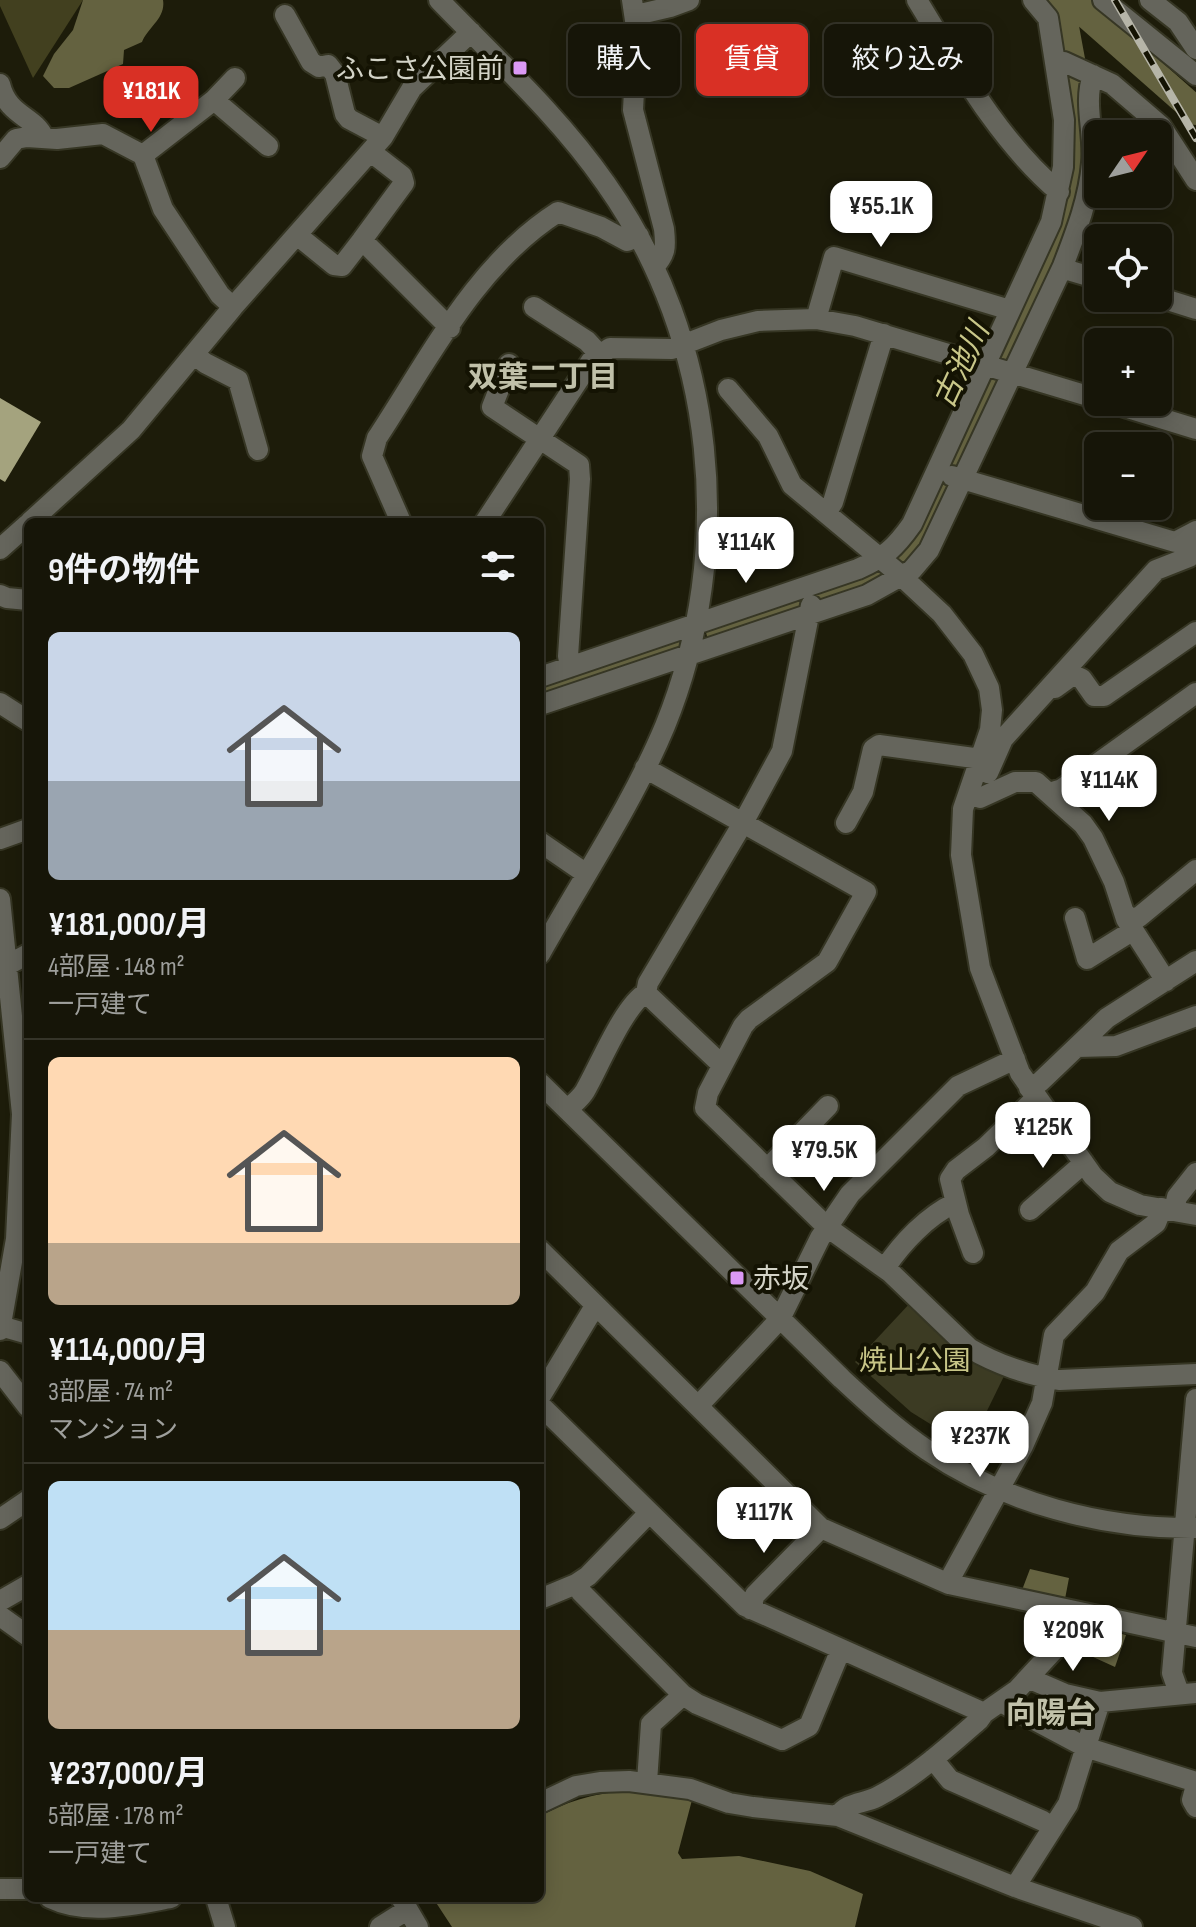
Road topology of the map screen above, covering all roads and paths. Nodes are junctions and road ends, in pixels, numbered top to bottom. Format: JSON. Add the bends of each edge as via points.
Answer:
{"nodes":[{"id":1,"x":439,"y":0,"type":"edge"},
{"id":2,"x":689,"y":0,"type":"edge"},
{"id":3,"x":917,"y":0,"type":"edge"},
{"id":4,"x":1033,"y":0,"type":"edge"},
{"id":5,"x":1103,"y":0,"type":"edge"},
{"id":6,"x":1150,"y":0,"type":"edge"},
{"id":7,"x":634,"y":7,"type":"edge"},
{"id":8,"x":285,"y":15,"type":"dead end"},
{"id":9,"x":471,"y":32,"type":"junction"},
{"id":10,"x":1196,"y":49,"type":"edge"},
{"id":11,"x":1074,"y":67,"type":"junction"},
{"id":12,"x":1196,"y":75,"type":"edge"},
{"id":13,"x":235,"y":78,"type":"dead end"},
{"id":14,"x":0,"y":84,"type":"edge"},
{"id":15,"x":214,"y":100,"type":"junction"},
{"id":16,"x":44,"y":138,"type":"junction"},
{"id":17,"x":377,"y":145,"type":"junction"},
{"id":18,"x":268,"y":146,"type":"dead end"},
{"id":19,"x":143,"y":155,"type":"junction"},
{"id":20,"x":0,"y":158,"type":"edge"},
{"id":21,"x":1196,"y":180,"type":"edge"},
{"id":22,"x":1059,"y":192,"type":"junction"},
{"id":23,"x":297,"y":235,"type":"junction"},
{"id":24,"x":639,"y":236,"type":"junction"},
{"id":25,"x":362,"y":240,"type":"junction"},
{"id":26,"x":1063,"y":266,"type":"junction"},
{"id":27,"x":654,"y":267,"type":"junction"},
{"id":28,"x":1084,"y":275,"type":"edge"},
{"id":29,"x":1172,"y":301,"type":"edge"},
{"id":30,"x":233,"y":307,"type":"junction"},
{"id":31,"x":534,"y":307,"type":"dead end"},
{"id":32,"x":1196,"y":309,"type":"edge"},
{"id":33,"x":1010,"y":310,"type":"junction"},
{"id":34,"x":816,"y":319,"type":"junction"},
{"id":35,"x":450,"y":328,"type":"junction"},
{"id":36,"x":884,"y":334,"type":"junction"},
{"id":37,"x":684,"y":345,"type":"junction"},
{"id":38,"x":194,"y":354,"type":"junction"},
{"id":39,"x":599,"y":354,"type":"junction"},
{"id":40,"x":509,"y":364,"type":"dead end"},
{"id":41,"x":998,"y":369,"type":"junction"},
{"id":42,"x":728,"y":389,"type":"dead end"},
{"id":43,"x":1084,"y":395,"type":"edge"},
{"id":44,"x":1154,"y":416,"type":"edge"},
{"id":45,"x":1196,"y":429,"type":"edge"},
{"id":46,"x":541,"y":439,"type":"junction"},
{"id":47,"x":258,"y":450,"type":"dead end"},
{"id":48,"x":950,"y":475,"type":"junction"},
{"id":49,"x":827,"y":512,"type":"junction"},
{"id":50,"x":34,"y":518,"type":"edge"},
{"id":51,"x":399,"y":518,"type":"edge"},
{"id":52,"x":488,"y":518,"type":"edge"},
{"id":53,"x":24,"y":527,"type":"edge"},
{"id":54,"x":1196,"y":531,"type":"edge"},
{"id":55,"x":0,"y":549,"type":"edge"},
{"id":56,"x":1196,"y":550,"type":"edge"},
{"id":57,"x":892,"y":568,"type":"junction"},
{"id":58,"x":0,"y":595,"type":"edge"},
{"id":59,"x":24,"y":600,"type":"edge"},
{"id":60,"x":811,"y":600,"type":"junction"},
{"id":61,"x":695,"y":626,"type":"junction"},
{"id":62,"x":1196,"y":632,"type":"edge"},
{"id":63,"x":688,"y":655,"type":"junction"},
{"id":64,"x":559,"y":681,"type":"edge"},
{"id":65,"x":1196,"y":693,"type":"edge"},
{"id":66,"x":1038,"y":699,"type":"junction"},
{"id":67,"x":544,"y":700,"type":"edge"},
{"id":68,"x":0,"y":703,"type":"edge"},
{"id":69,"x":24,"y":718,"type":"edge"},
{"id":70,"x":981,"y":759,"type":"junction"},
{"id":71,"x":645,"y":768,"type":"junction"},
{"id":72,"x":1049,"y":793,"type":"junction"},
{"id":73,"x":973,"y":797,"type":"junction"},
{"id":74,"x":743,"y":823,"type":"junction"},
{"id":75,"x":846,"y":823,"type":"dead end"},
{"id":76,"x":24,"y":830,"type":"edge"},
{"id":77,"x":0,"y":839,"type":"edge"},
{"id":78,"x":544,"y":845,"type":"edge"},
{"id":79,"x":1196,"y":870,"type":"edge"},
{"id":80,"x":585,"y":873,"type":"junction"},
{"id":81,"x":0,"y":899,"type":"edge"},
{"id":82,"x":1075,"y":918,"type":"dead end"},
{"id":83,"x":1129,"y":925,"type":"junction"},
{"id":84,"x":544,"y":947,"type":"edge"},
{"id":85,"x":24,"y":956,"type":"edge"},
{"id":86,"x":1196,"y":961,"type":"edge"},
{"id":87,"x":6,"y":966,"type":"junction"},
{"id":88,"x":24,"y":973,"type":"edge"},
{"id":89,"x":1166,"y":981,"type":"junction"},
{"id":90,"x":646,"y":993,"type":"junction"},
{"id":91,"x":1196,"y":1016,"type":"edge"},
{"id":92,"x":1077,"y":1047,"type":"junction"},
{"id":93,"x":1015,"y":1059,"type":"junction"},
{"id":94,"x":722,"y":1065,"type":"junction"},
{"id":95,"x":544,"y":1087,"type":"edge"},
{"id":96,"x":1032,"y":1093,"type":"junction"},
{"id":97,"x":828,"y":1106,"type":"dead end"},
{"id":98,"x":568,"y":1109,"type":"junction"},
{"id":99,"x":1084,"y":1163,"type":"junction"},
{"id":100,"x":767,"y":1169,"type":"junction"},
{"id":101,"x":1196,"y":1173,"type":"edge"},
{"id":102,"x":955,"y":1203,"type":"junction"},
{"id":103,"x":1168,"y":1209,"type":"junction"},
{"id":104,"x":1030,"y":1210,"type":"dead end"},
{"id":105,"x":1196,"y":1215,"type":"edge"},
{"id":106,"x":827,"y":1227,"type":"junction"},
{"id":107,"x":22,"y":1240,"type":"edge"},
{"id":108,"x":973,"y":1253,"type":"dead end"},
{"id":109,"x":544,"y":1254,"type":"edge"},
{"id":110,"x":885,"y":1268,"type":"junction"},
{"id":111,"x":4,"y":1289,"type":"edge"},
{"id":112,"x":595,"y":1306,"type":"junction"},
{"id":113,"x":780,"y":1319,"type":"junction"},
{"id":114,"x":0,"y":1328,"type":"edge"},
{"id":115,"x":24,"y":1333,"type":"edge"},
{"id":116,"x":0,"y":1371,"type":"edge"},
{"id":117,"x":1196,"y":1374,"type":"edge"},
{"id":118,"x":1045,"y":1378,"type":"junction"},
{"id":119,"x":544,"y":1390,"type":"edge"},
{"id":120,"x":1196,"y":1399,"type":"edge"},
{"id":121,"x":24,"y":1402,"type":"edge"},
{"id":122,"x":698,"y":1406,"type":"junction"},
{"id":123,"x":544,"y":1409,"type":"edge"},
{"id":124,"x":1000,"y":1489,"type":"junction"},
{"id":125,"x":24,"y":1503,"type":"edge"},
{"id":126,"x":649,"y":1513,"type":"junction"},
{"id":127,"x":0,"y":1519,"type":"edge"},
{"id":128,"x":821,"y":1528,"type":"junction"},
{"id":129,"x":1190,"y":1528,"type":"edge"},
{"id":130,"x":576,"y":1584,"type":"junction"},
{"id":131,"x":949,"y":1584,"type":"junction"},
{"id":132,"x":24,"y":1587,"type":"edge"},
{"id":133,"x":544,"y":1597,"type":"edge"},
{"id":134,"x":0,"y":1601,"type":"edge"},
{"id":135,"x":750,"y":1609,"type":"junction"},
{"id":136,"x":1064,"y":1610,"type":"junction"},
{"id":137,"x":0,"y":1616,"type":"edge"},
{"id":138,"x":24,"y":1633,"type":"edge"},
{"id":139,"x":1186,"y":1636,"type":"edge"},
{"id":140,"x":841,"y":1649,"type":"junction"},
{"id":141,"x":1028,"y":1678,"type":"junction"},
{"id":142,"x":1187,"y":1693,"type":"edge"},
{"id":143,"x":683,"y":1695,"type":"junction"},
{"id":144,"x":1003,"y":1700,"type":"junction"},
{"id":145,"x":1100,"y":1702,"type":"junction"},
{"id":146,"x":984,"y":1713,"type":"junction"},
{"id":147,"x":1085,"y":1747,"type":"junction"},
{"id":148,"x":933,"y":1759,"type":"junction"},
{"id":149,"x":647,"y":1782,"type":"junction"},
{"id":150,"x":1196,"y":1783,"type":"edge"},
{"id":151,"x":544,"y":1801,"type":"edge"},
{"id":152,"x":1196,"y":1807,"type":"edge"},
{"id":153,"x":838,"y":1816,"type":"junction"},
{"id":154,"x":1043,"y":1821,"type":"dead end"},
{"id":155,"x":1015,"y":1887,"type":"junction"},
{"id":156,"x":0,"y":1889,"type":"edge"},
{"id":157,"x":24,"y":1889,"type":"edge"},
{"id":158,"x":62,"y":1902,"type":"edge"},
{"id":159,"x":150,"y":1902,"type":"edge"},
{"id":160,"x":217,"y":1902,"type":"edge"},
{"id":161,"x":409,"y":1912,"type":"edge"},
{"id":162,"x":225,"y":1927,"type":"edge"},
{"id":163,"x":380,"y":1927,"type":"edge"},
{"id":164,"x":1132,"y":1927,"type":"edge"}],
"edges":[{"from":1,"to":9,"type":"street"},
{"from":2,"to":7,"type":"street","via":[[670,7]]},
{"from":3,"to":22,"type":"street","via":[[990,115]]},
{"from":4,"to":11,"type":"street"},
{"from":5,"to":12,"type":"street"},
{"from":6,"to":10,"type":"street","via":[[1178,22]]},
{"from":7,"to":27,"type":"street","via":[[633,110],[666,247]]},
{"from":8,"to":17,"type":"street","via":[[311,62],[328,65],[335,74],[345,114]]},
{"from":9,"to":17,"type":"street","via":[[412,88]]},
{"from":9,"to":24,"type":"street","via":[[571,139]]},
{"from":11,"to":21,"type":"street","via":[[1112,84],[1161,126]]},
{"from":11,"to":22,"type":"street"},
{"from":11,"to":26,"type":"street","via":[[1089,88],[1093,162],[1082,219]]},
{"from":13,"to":15,"type":"street"},
{"from":14,"to":16,"type":"street","via":[[7,103]]},
{"from":15,"to":18,"type":"street"},
{"from":15,"to":19,"type":"street"},
{"from":16,"to":19,"type":"street","via":[[103,134]]},
{"from":16,"to":20,"type":"street","via":[[16,139]]},
{"from":17,"to":23,"type":"street"},
{"from":17,"to":25,"type":"street","via":[[404,183]]},
{"from":19,"to":30,"type":"street","via":[[163,209]]},
{"from":22,"to":33,"type":"street","via":[[1051,222]]},
{"from":23,"to":25,"type":"street","via":[[342,266]]},
{"from":23,"to":30,"type":"street"},
{"from":24,"to":27,"type":"street"},
{"from":24,"to":35,"type":"street","via":[[627,241],[558,212],[482,280]]},
{"from":25,"to":35,"type":"street"},
{"from":26,"to":28,"type":"street"},
{"from":26,"to":41,"type":"street"},
{"from":27,"to":37,"type":"street"},
{"from":29,"to":32,"type":"street"},
{"from":30,"to":38,"type":"street"},
{"from":31,"to":39,"type":"street"},
{"from":33,"to":34,"type":"street","via":[[834,257]]},
{"from":33,"to":41,"type":"street"},
{"from":34,"to":36,"type":"street"},
{"from":34,"to":37,"type":"street","via":[[758,321]]},
{"from":35,"to":51,"type":"street","via":[[377,438],[372,456]]},
{"from":36,"to":41,"type":"street"},
{"from":36,"to":49,"type":"street"},
{"from":37,"to":39,"type":"street","via":[[610,348]]},
{"from":37,"to":61,"type":"street","via":[[696,392],[709,515]]},
{"from":38,"to":47,"type":"street","via":[[238,380]]},
{"from":38,"to":50,"type":"street","via":[[131,430]]},
{"from":39,"to":46,"type":"street"},
{"from":40,"to":46,"type":"street","via":[[492,407]]},
{"from":41,"to":43,"type":"street"},
{"from":41,"to":48,"type":"street"},
{"from":41,"to":48,"type":"street"},
{"from":42,"to":49,"type":"street","via":[[768,436],[792,485]]},
{"from":44,"to":45,"type":"street"},
{"from":46,"to":52,"type":"street"},
{"from":46,"to":64,"type":"street","via":[[579,465],[568,656]]},
{"from":48,"to":54,"type":"street","via":[[1175,542]]},
{"from":48,"to":57,"type":"street","via":[[912,524]]},
{"from":48,"to":57,"type":"street","via":[[929,550],[912,570]]},
{"from":49,"to":57,"type":"street"},
{"from":53,"to":55,"type":"street"},
{"from":56,"to":66,"type":"street","via":[[1156,570]]},
{"from":57,"to":60,"type":"street"},
{"from":57,"to":60,"type":"street","via":[[867,595]]},
{"from":57,"to":70,"type":"street","via":[[955,628],[982,670],[992,710]]},
{"from":58,"to":59,"type":"street"},
{"from":60,"to":61,"type":"street"},
{"from":60,"to":63,"type":"street"},
{"from":60,"to":74,"type":"street","via":[[782,751]]},
{"from":61,"to":63,"type":"street"},
{"from":61,"to":64,"type":"street"},
{"from":62,"to":66,"type":"street","via":[[1104,696],[1094,696],[1073,675]]},
{"from":63,"to":64,"type":"street"},
{"from":63,"to":71,"type":"street"},
{"from":64,"to":67,"type":"street"},
{"from":65,"to":72,"type":"street","via":[[1062,789]]},
{"from":66,"to":73,"type":"street","via":[[1003,739]]},
{"from":68,"to":69,"type":"street"},
{"from":70,"to":73,"type":"street"},
{"from":70,"to":75,"type":"street","via":[[879,745]]},
{"from":71,"to":74,"type":"street"},
{"from":71,"to":80,"type":"street"},
{"from":72,"to":73,"type":"street","via":[[1025,780]]},
{"from":72,"to":83,"type":"street","via":[[1093,838]]},
{"from":73,"to":93,"type":"street","via":[[960,834],[975,950]]},
{"from":74,"to":90,"type":"street"},
{"from":74,"to":94,"type":"street","via":[[866,892],[833,955],[749,1019]]},
{"from":76,"to":77,"type":"street"},
{"from":78,"to":80,"type":"street"},
{"from":79,"to":83,"type":"street"},
{"from":80,"to":84,"type":"street"},
{"from":81,"to":87,"type":"street"},
{"from":82,"to":83,"type":"street","via":[[1087,959]]},
{"from":83,"to":89,"type":"street"},
{"from":85,"to":87,"type":"street"},
{"from":86,"to":89,"type":"street"},
{"from":87,"to":88,"type":"street"},
{"from":87,"to":107,"type":"street","via":[[22,1114]]},
{"from":89,"to":92,"type":"street","via":[[1107,1018]]},
{"from":90,"to":94,"type":"street"},
{"from":90,"to":98,"type":"street","via":[[623,1021],[583,1094]]},
{"from":91,"to":92,"type":"street","via":[[1116,1046]]},
{"from":92,"to":96,"type":"street"},
{"from":93,"to":96,"type":"street"},
{"from":93,"to":106,"type":"street","via":[[958,1086],[850,1194]]},
{"from":94,"to":100,"type":"street","via":[[705,1108]]},
{"from":95,"to":98,"type":"street"},
{"from":96,"to":99,"type":"street"},
{"from":96,"to":102,"type":"street","via":[[986,1147],[956,1170],[950,1179]]},
{"from":97,"to":100,"type":"street"},
{"from":98,"to":113,"type":"street"},
{"from":99,"to":103,"type":"street","via":[[1110,1192]]},
{"from":99,"to":104,"type":"street"},
{"from":100,"to":106,"type":"street"},
{"from":101,"to":103,"type":"street"},
{"from":102,"to":108,"type":"street"},
{"from":102,"to":110,"type":"street","via":[[919,1227]]},
{"from":103,"to":105,"type":"street"},
{"from":103,"to":118,"type":"street","via":[[1119,1251],[1095,1292],[1054,1335]]},
{"from":106,"to":110,"type":"street"},
{"from":106,"to":113,"type":"street"},
{"from":107,"to":111,"type":"street"},
{"from":109,"to":112,"type":"street"},
{"from":110,"to":118,"type":"street","via":[[969,1348]]},
{"from":111,"to":114,"type":"street"},
{"from":112,"to":119,"type":"street"},
{"from":112,"to":122,"type":"street"},
{"from":113,"to":122,"type":"street"},
{"from":113,"to":124,"type":"street","via":[[886,1420],[928,1451]]},
{"from":114,"to":115,"type":"street"},
{"from":116,"to":121,"type":"street"},
{"from":117,"to":118,"type":"street"},
{"from":118,"to":124,"type":"street","via":[[1042,1403]]},
{"from":120,"to":129,"type":"street"},
{"from":122,"to":128,"type":"street"},
{"from":123,"to":126,"type":"street"},
{"from":124,"to":129,"type":"street","via":[[1076,1515]]},
{"from":124,"to":131,"type":"street"},
{"from":125,"to":127,"type":"street"},
{"from":126,"to":130,"type":"street"},
{"from":126,"to":135,"type":"street"},
{"from":128,"to":131,"type":"street"},
{"from":128,"to":135,"type":"street","via":[[755,1595]]},
{"from":129,"to":139,"type":"street"},
{"from":130,"to":133,"type":"street"},
{"from":130,"to":143,"type":"street"},
{"from":131,"to":136,"type":"street"},
{"from":132,"to":134,"type":"street"},
{"from":135,"to":140,"type":"street"},
{"from":136,"to":139,"type":"street"},
{"from":136,"to":141,"type":"street","via":[[1059,1642]]},
{"from":137,"to":138,"type":"street"},
{"from":139,"to":142,"type":"street","via":[[1172,1673]]},
{"from":140,"to":143,"type":"street","via":[[809,1726],[782,1740]]},
{"from":140,"to":146,"type":"street"},
{"from":141,"to":144,"type":"street"},
{"from":141,"to":145,"type":"street"},
{"from":142,"to":145,"type":"street"},
{"from":143,"to":149,"type":"street","via":[[651,1724]]},
{"from":144,"to":146,"type":"street"},
{"from":144,"to":147,"type":"street"},
{"from":145,"to":147,"type":"street"},
{"from":146,"to":148,"type":"street"},
{"from":147,"to":150,"type":"street"},
{"from":147,"to":155,"type":"street","via":[[1068,1804]]},
{"from":148,"to":153,"type":"street","via":[[878,1797],[851,1804]]},
{"from":148,"to":154,"type":"street","via":[[950,1780]]},
{"from":149,"to":151,"type":"street","via":[[576,1786]]},
{"from":149,"to":153,"type":"street","via":[[741,1805]]},
{"from":150,"to":152,"type":"street"},
{"from":153,"to":155,"type":"street"},
{"from":155,"to":164,"type":"street"},
{"from":156,"to":157,"type":"street"},
{"from":158,"to":159,"type":"street","via":[[81,1908]]},
{"from":160,"to":162,"type":"street"},
{"from":161,"to":163,"type":"street"}]}
